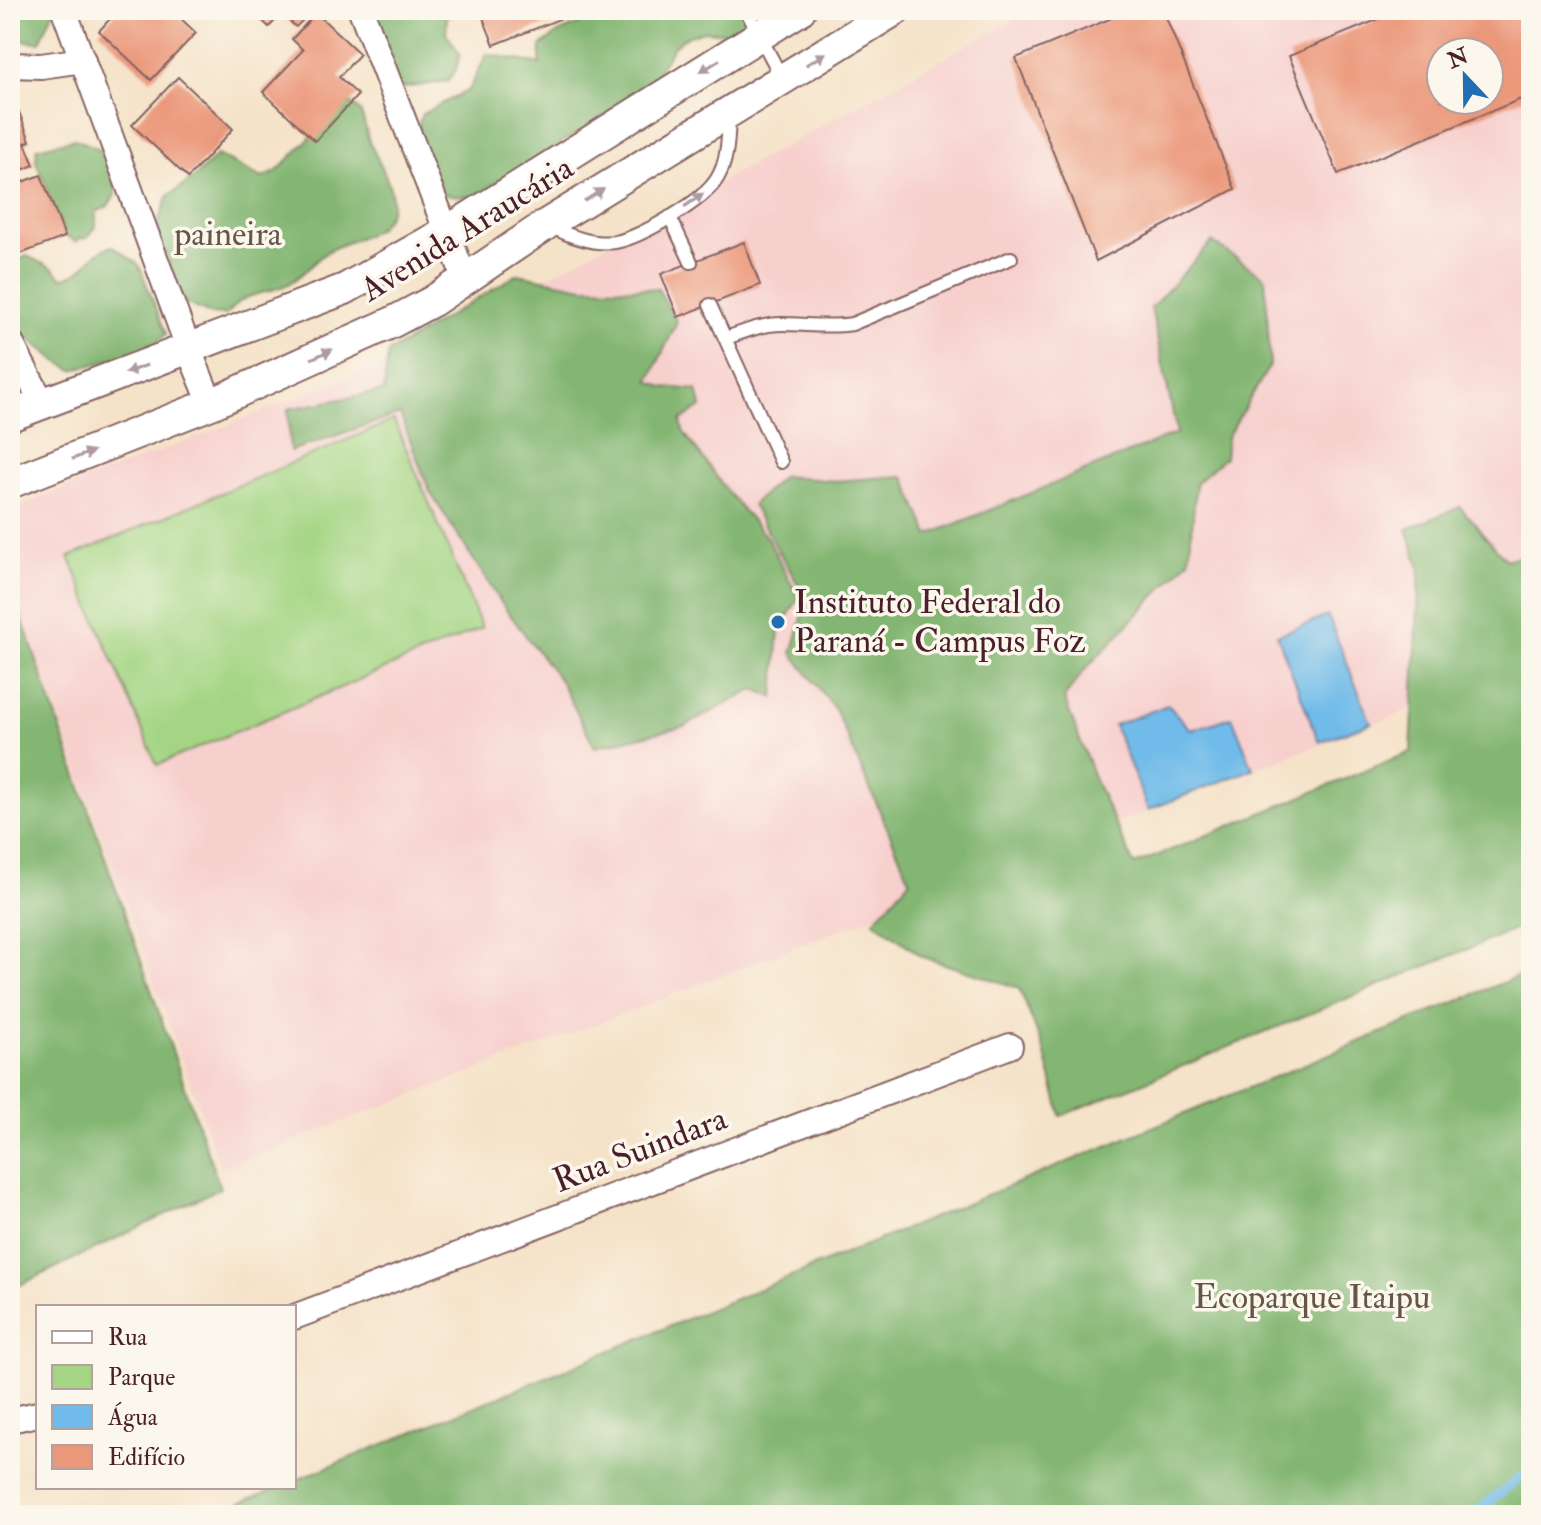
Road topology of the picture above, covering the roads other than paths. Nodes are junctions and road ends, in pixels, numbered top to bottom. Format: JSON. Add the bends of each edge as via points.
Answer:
{"nodes":[{"id":1,"x":64,"y":10,"type":"edge"},
{"id":2,"x":361,"y":10,"type":"edge"},
{"id":3,"x":800,"y":10,"type":"edge"},
{"id":4,"x":895,"y":10,"type":"edge"},
{"id":5,"x":752,"y":23,"type":"edge"},
{"id":6,"x":83,"y":60,"type":"junction"},
{"id":7,"x":10,"y":65,"type":"edge"},
{"id":8,"x":783,"y":79,"type":"junction"},
{"id":9,"x":730,"y":112,"type":"junction"},
{"id":10,"x":670,"y":217,"type":"junction"},
{"id":11,"x":547,"y":224,"type":"junction"},
{"id":12,"x":446,"y":232,"type":"junction"},
{"id":13,"x":1011,"y":258,"type":"dead end"},
{"id":14,"x":691,"y":262,"type":"dead end"},
{"id":15,"x":465,"y":279,"type":"junction"},
{"id":16,"x":710,"y":305,"type":"dead end"},
{"id":17,"x":726,"y":338,"type":"junction"},
{"id":18,"x":10,"y":341,"type":"edge"},
{"id":19,"x":189,"y":350,"type":"junction"},
{"id":20,"x":43,"y":404,"type":"junction"},
{"id":21,"x":211,"y":404,"type":"junction"},
{"id":22,"x":10,"y":416,"type":"edge"},
{"id":23,"x":781,"y":462,"type":"dead end"},
{"id":24,"x":10,"y":483,"type":"edge"},
{"id":25,"x":1010,"y":1046,"type":"dead end"},
{"id":26,"x":296,"y":1316,"type":"edge"},
{"id":27,"x":36,"y":1414,"type":"edge"},
{"id":28,"x":10,"y":1420,"type":"edge"}],
"edges":[{"from":1,"to":6,"type":"street"},
{"from":2,"to":12,"type":"street"},
{"from":3,"to":5,"type":"street","name":"Avenida Araucária"},
{"from":8,"to":4,"type":"street","name":"Avenida Araucária","one_way":true},
{"from":5,"to":8,"type":"lane"},
{"from":5,"to":12,"type":"street","name":"Avenida Araucária","one_way":true},
{"from":6,"to":7,"type":"street"},
{"from":6,"to":19,"type":"street"},
{"from":8,"to":9,"type":"street","name":"Avenida Araucária"},
{"from":10,"to":9,"type":"lane","one_way":true,"via":[[717,179]]},
{"from":11,"to":9,"type":"street","name":"Avenida Araucária","one_way":true},
{"from":10,"to":11,"type":"lane","via":[[614,242],[566,234]]},
{"from":10,"to":14,"type":"lane"},
{"from":11,"to":15,"type":"street","name":"Avenida Araucária"},
{"from":12,"to":15,"type":"street"},
{"from":12,"to":19,"type":"street","name":"Avenida Araucária","via":[[345,289]]},
{"from":13,"to":17,"type":"lane","via":[[852,324],[780,324]]},
{"from":21,"to":15,"type":"street","name":"Avenida Araucária","one_way":true,"via":[[391,323]]},
{"from":16,"to":17,"type":"lane"},
{"from":17,"to":23,"type":"lane"},
{"from":18,"to":20,"type":"street"},
{"from":19,"to":20,"type":"street","name":"Avenida Araucária","one_way":true},
{"from":19,"to":21,"type":"street"},
{"from":20,"to":22,"type":"street","name":"Avenida Araucária"},
{"from":24,"to":21,"type":"street","name":"Avenida Araucária","one_way":true},
{"from":25,"to":26,"type":"street","name":"Rua Suindara"},
{"from":27,"to":28,"type":"street"}]}
